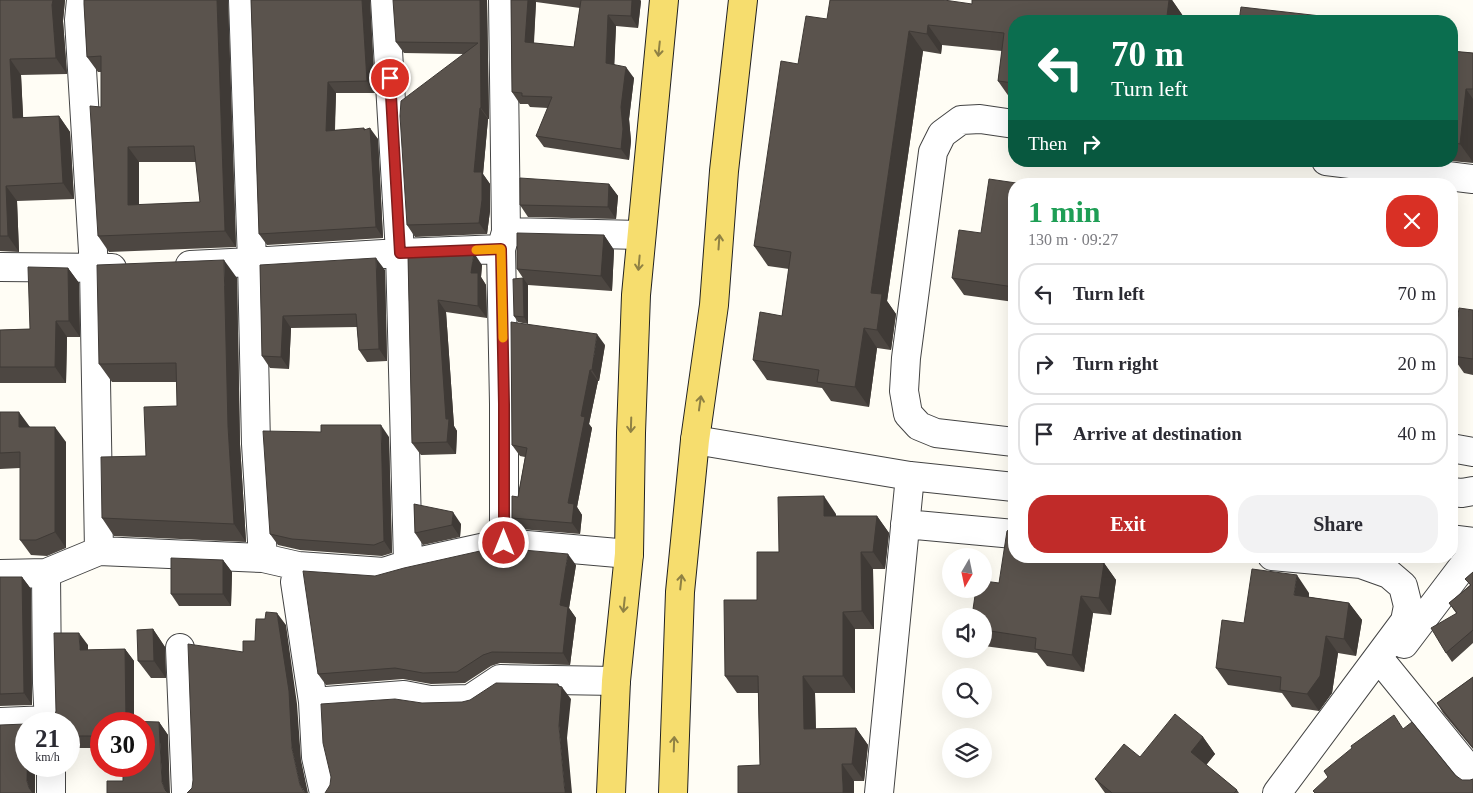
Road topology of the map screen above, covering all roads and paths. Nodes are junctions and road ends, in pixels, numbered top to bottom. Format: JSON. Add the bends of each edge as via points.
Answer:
{"nodes":[{"id":1,"x":81,"y":0,"type":"edge"},
{"id":2,"x":243,"y":0,"type":"edge"},
{"id":3,"x":385,"y":0,"type":"edge"},
{"id":4,"x":504,"y":0,"type":"edge"},
{"id":5,"x":664,"y":0,"type":"edge"},
{"id":6,"x":744,"y":0,"type":"edge"},
{"id":7,"x":1008,"y":123,"type":"edge"},
{"id":8,"x":1375,"y":167,"type":"edge"},
{"id":9,"x":1473,"y":179,"type":"edge"},
{"id":10,"x":641,"y":236,"type":"junction"},
{"id":11,"x":504,"y":240,"type":"junction"},
{"id":12,"x":400,"y":253,"type":"junction"},
{"id":13,"x":252,"y":262,"type":"junction"},
{"id":14,"x":163,"y":266,"type":"edge"},
{"id":15,"x":0,"y":267,"type":"edge"},
{"id":16,"x":133,"y":267,"type":"edge"},
{"id":17,"x":94,"y":268,"type":"junction"},
{"id":18,"x":695,"y":440,"type":"junction"},
{"id":19,"x":1008,"y":441,"type":"edge"},
{"id":20,"x":1458,"y":449,"type":"edge"},
{"id":21,"x":1473,"y":452,"type":"edge"},
{"id":22,"x":910,"y":476,"type":"junction"},
{"id":23,"x":1008,"y":487,"type":"edge"},
{"id":24,"x":1473,"y":491,"type":"edge"},
{"id":25,"x":1458,"y":493,"type":"edge"},
{"id":26,"x":905,"y":524,"type":"junction"},
{"id":27,"x":1008,"y":533,"type":"edge"},
{"id":28,"x":1458,"y":540,"type":"edge"},
{"id":29,"x":1473,"y":542,"type":"edge"},
{"id":30,"x":504,"y":543,"type":"junction"},
{"id":31,"x":99,"y":551,"type":"junction"},
{"id":32,"x":1473,"y":553,"type":"edge"},
{"id":33,"x":629,"y":554,"type":"junction"},
{"id":34,"x":262,"y":558,"type":"junction"},
{"id":35,"x":1350,"y":563,"type":"edge"},
{"id":36,"x":408,"y":564,"type":"junction"},
{"id":37,"x":298,"y":566,"type":"junction"},
{"id":38,"x":46,"y":573,"type":"junction"},
{"id":39,"x":0,"y":574,"type":"edge"},
{"id":40,"x":180,"y":648,"type":"dead end"},
{"id":41,"x":1386,"y":668,"type":"junction"},
{"id":42,"x":616,"y":681,"type":"junction"},
{"id":43,"x":313,"y":702,"type":"junction"},
{"id":44,"x":48,"y":712,"type":"edge"},
{"id":45,"x":0,"y":722,"type":"edge"},
{"id":46,"x":15,"y":722,"type":"edge"},
{"id":47,"x":1473,"y":774,"type":"edge"},
{"id":48,"x":51,"y":777,"type":"edge"},
{"id":49,"x":52,"y":793,"type":"edge"},
{"id":50,"x":186,"y":793,"type":"edge"},
{"id":51,"x":324,"y":793,"type":"edge"},
{"id":52,"x":611,"y":793,"type":"edge"},
{"id":53,"x":673,"y":793,"type":"edge"},
{"id":54,"x":879,"y":793,"type":"edge"},
{"id":55,"x":1277,"y":793,"type":"edge"},
{"id":56,"x":1292,"y":793,"type":"edge"}],
"edges":[{"from":1,"to":17,"type":"street","via":[[79,20]]},
{"from":2,"to":13,"type":"street"},
{"from":3,"to":12,"type":"street"},
{"from":4,"to":11,"type":"street"},
{"from":5,"to":10,"type":"main road","one_way":true},
{"from":18,"to":6,"type":"main road","one_way":true,"via":[[714,305],[724,172]]},
{"from":7,"to":19,"type":"street","via":[[961,120],[942,134],[934,152],[904,390],[908,414],[919,426],[936,434]]},
{"from":8,"to":9,"type":"street"},
{"from":10,"to":11,"type":"street"},
{"from":10,"to":33,"type":"main road","one_way":true,"via":[[630,433]]},
{"from":11,"to":12,"type":"street"},
{"from":11,"to":30,"type":"street"},
{"from":12,"to":13,"type":"street"},
{"from":12,"to":36,"type":"street"},
{"from":13,"to":14,"type":"street"},
{"from":13,"to":34,"type":"street"},
{"from":15,"to":17,"type":"street"},
{"from":16,"to":17,"type":"street"},
{"from":17,"to":31,"type":"street"},
{"from":18,"to":22,"type":"street"},
{"from":53,"to":18,"type":"main road","one_way":true,"via":[[680,592]]},
{"from":20,"to":21,"type":"street"},
{"from":22,"to":23,"type":"street"},
{"from":22,"to":26,"type":"street"},
{"from":24,"to":25,"type":"street"},
{"from":26,"to":27,"type":"street"},
{"from":26,"to":54,"type":"street"},
{"from":28,"to":29,"type":"street"},
{"from":30,"to":33,"type":"street"},
{"from":30,"to":36,"type":"street"},
{"from":31,"to":34,"type":"street"},
{"from":31,"to":38,"type":"street"},
{"from":32,"to":41,"type":"street"},
{"from":33,"to":42,"type":"main road","one_way":true},
{"from":34,"to":37,"type":"street"},
{"from":35,"to":55,"type":"street","via":[[1389,574],[1403,586],[1408,606],[1405,621]]},
{"from":36,"to":37,"type":"street","via":[[384,572]]},
{"from":37,"to":43,"type":"street","via":[[295,582]]},
{"from":38,"to":39,"type":"street"},
{"from":38,"to":44,"type":"street"},
{"from":40,"to":50,"type":"street"},
{"from":41,"to":47,"type":"street"},
{"from":41,"to":56,"type":"street"},
{"from":42,"to":43,"type":"street","via":[[500,679],[470,699],[430,700],[404,695]]},
{"from":42,"to":52,"type":"main road"},
{"from":43,"to":51,"type":"street","via":[[316,757]]},
{"from":45,"to":46,"type":"street"},
{"from":48,"to":49,"type":"street"}]}
